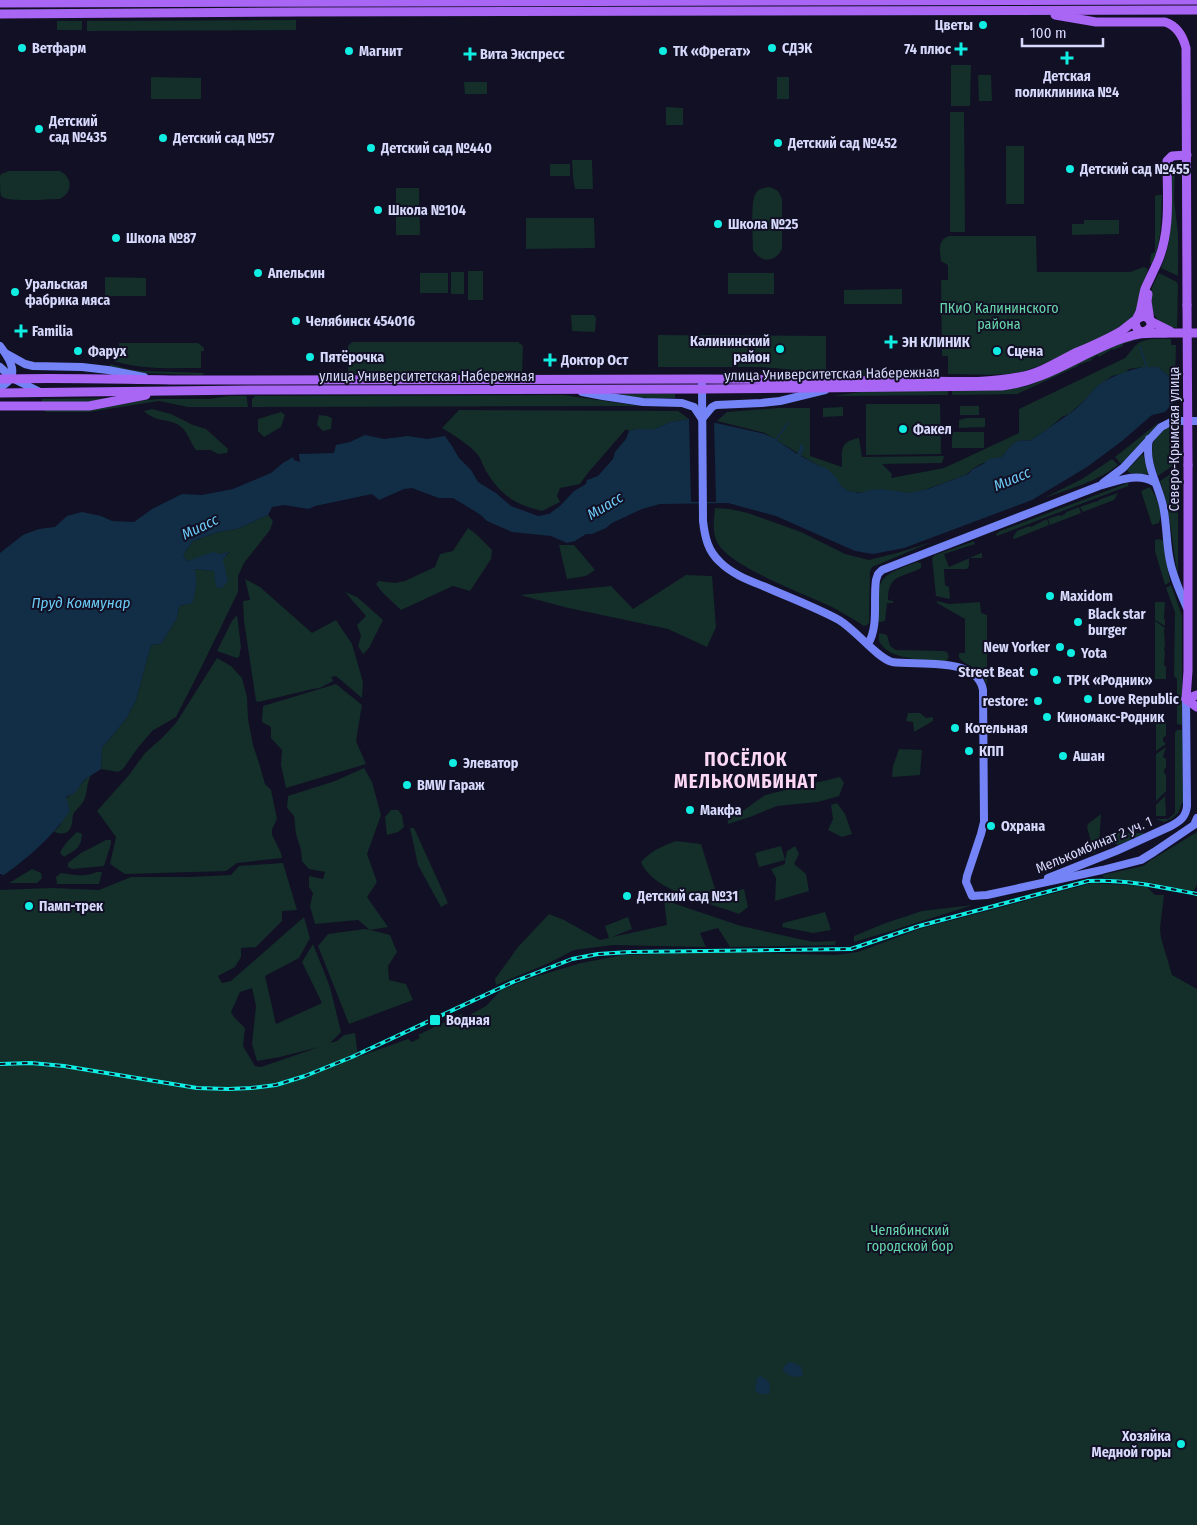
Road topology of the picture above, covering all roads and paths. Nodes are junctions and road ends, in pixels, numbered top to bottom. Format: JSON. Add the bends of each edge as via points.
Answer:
{"nodes":[{"id":1,"x":43,"y":0,"type":"edge"},
{"id":2,"x":903,"y":0,"type":"edge"},
{"id":3,"x":910,"y":0,"type":"edge"},
{"id":4,"x":1196,"y":0,"type":"edge"},
{"id":5,"x":0,"y":3,"type":"edge"},
{"id":6,"x":56,"y":3,"type":"junction"},
{"id":7,"x":1197,"y":10,"type":"edge"},
{"id":8,"x":907,"y":11,"type":"junction"},
{"id":9,"x":1032,"y":11,"type":"junction"},
{"id":10,"x":0,"y":14,"type":"edge"},
{"id":11,"x":1197,"y":19,"type":"edge"},
{"id":12,"x":1187,"y":155,"type":"junction"},
{"id":13,"x":1149,"y":283,"type":"junction"},
{"id":14,"x":1137,"y":319,"type":"junction"},
{"id":15,"x":1150,"y":321,"type":"junction"},
{"id":16,"x":1144,"y":332,"type":"junction"},
{"id":17,"x":1197,"y":332,"type":"edge"},
{"id":18,"x":1177,"y":333,"type":"junction"},
{"id":19,"x":0,"y":346,"type":"edge"},
{"id":20,"x":7,"y":354,"type":"junction"},
{"id":21,"x":0,"y":367,"type":"edge"},
{"id":22,"x":12,"y":378,"type":"junction"},
{"id":23,"x":0,"y":379,"type":"edge"},
{"id":24,"x":40,"y":379,"type":"junction"},
{"id":25,"x":702,"y":379,"type":"junction"},
{"id":26,"x":160,"y":380,"type":"junction"},
{"id":27,"x":0,"y":387,"type":"edge"},
{"id":28,"x":834,"y":387,"type":"junction"},
{"id":29,"x":702,"y":389,"type":"junction"},
{"id":30,"x":572,"y":390,"type":"junction"},
{"id":31,"x":163,"y":391,"type":"junction"},
{"id":32,"x":40,"y":392,"type":"junction"},
{"id":33,"x":0,"y":393,"type":"edge"},
{"id":34,"x":0,"y":406,"type":"edge"},
{"id":35,"x":702,"y":419,"type":"junction"},
{"id":36,"x":1197,"y":421,"type":"edge"},
{"id":37,"x":1149,"y":439,"type":"junction"},
{"id":38,"x":1154,"y":482,"type":"junction"},
{"id":39,"x":1099,"y":486,"type":"junction"},
{"id":40,"x":1188,"y":611,"type":"junction"},
{"id":41,"x":868,"y":644,"type":"junction"},
{"id":42,"x":1197,"y":695,"type":"edge"},
{"id":43,"x":1186,"y":700,"type":"junction"},
{"id":44,"x":1197,"y":707,"type":"edge"},
{"id":45,"x":1180,"y":821,"type":"joint"},
{"id":46,"x":1195,"y":822,"type":"edge"},
{"id":47,"x":1034,"y":884,"type":"junction"}],
"edges":[{"from":1,"to":6,"type":"street"},
{"from":2,"to":3,"type":"main road"},
{"from":2,"to":6,"type":"main road"},
{"from":2,"to":8,"type":"main road"},
{"from":3,"to":4,"type":"main road"},
{"from":3,"to":8,"type":"main road"},
{"from":4,"to":7,"type":"main road"},
{"from":5,"to":6,"type":"main road"},
{"from":7,"to":9,"type":"main road"},
{"from":7,"to":11,"type":"main road"},
{"from":8,"to":9,"type":"main road"},
{"from":8,"to":10,"type":"main road"},
{"from":9,"to":12,"type":"main road","name":"Северо-Крымская улица","via":[[1096,22],[1160,22],[1178,30],[1186,48]]},
{"from":12,"to":13,"type":"main road","via":[[1172,156],[1167,161],[1166,236]]},
{"from":12,"to":40,"type":"main road","name":"Северо-Крымская улица","bridge":true},
{"from":13,"to":14,"type":"main road"},
{"from":13,"to":15,"type":"main road"},
{"from":14,"to":15,"type":"main road","via":[[1144,316]]},
{"from":14,"to":16,"type":"main road","via":[[1136,328]]},
{"from":14,"to":25,"type":"main road","name":"улица Университетская Набережная","via":[[1113,335],[1049,366],[1006,380]]},
{"from":15,"to":16,"type":"main road","via":[[1150,328]]},
{"from":15,"to":18,"type":"main road"},
{"from":16,"to":18,"type":"main road","name":"улица Университетская Набережная"},
{"from":16,"to":28,"type":"main road","name":"улица Университетская Набережная","via":[[1118,340],[1046,375],[1015,385]]},
{"from":17,"to":18,"type":"main road","name":"улица Университетская Набережная"},
{"from":19,"to":20,"type":"street"},
{"from":20,"to":22,"type":"street"},
{"from":20,"to":26,"type":"street","via":[[33,366],[91,368]]},
{"from":21,"to":22,"type":"street"},
{"from":22,"to":23,"type":"main road","name":"улица Университетская Набережная"},
{"from":22,"to":24,"type":"main road","name":"улица Университетская Набережная"},
{"from":22,"to":27,"type":"street"},
{"from":22,"to":32,"type":"street"},
{"from":24,"to":26,"type":"main road","name":"улица Университетская Набережная"},
{"from":24,"to":32,"type":"main road","via":[[34,387]]},
{"from":25,"to":26,"type":"main road","name":"улица Университетская Набережная"},
{"from":25,"to":29,"type":"street"},
{"from":28,"to":29,"type":"main road","name":"улица Университетская Набережная"},
{"from":28,"to":35,"type":"street","via":[[780,401],[716,405]]},
{"from":29,"to":30,"type":"main road","name":"улица Университетская Набережная"},
{"from":29,"to":35,"type":"street"},
{"from":30,"to":31,"type":"main road","name":"улица Университетская Набережная"},
{"from":30,"to":35,"type":"street","via":[[644,402],[682,403],[694,407]]},
{"from":31,"to":32,"type":"main road","name":"улица Университетская Набережная"},
{"from":31,"to":34,"type":"main road","via":[[90,406]]},
{"from":32,"to":33,"type":"main road","name":"улица Университетская Набережная"},
{"from":35,"to":41,"type":"street","via":[[703,504],[709,550],[739,575],[840,621]]},
{"from":36,"to":37,"type":"street","via":[[1171,422]]},
{"from":37,"to":38,"type":"street","via":[[1148,454]]},
{"from":37,"to":39,"type":"street","via":[[1123,468]]},
{"from":38,"to":39,"type":"street","via":[[1135,477]]},
{"from":38,"to":40,"type":"street","via":[[1163,505],[1173,574]]},
{"from":39,"to":41,"type":"street","via":[[882,570],[876,580],[874,627]]},
{"from":40,"to":43,"type":"main road","name":"Северо-Крымская улица"},
{"from":41,"to":47,"type":"street","via":[[890,661],[962,668],[974,673],[982,684],[984,822],[966,882],[972,896]]},
{"from":42,"to":43,"type":"main road"},
{"from":43,"to":44,"type":"main road"},
{"from":43,"to":45,"type":"street","name":"Северо-Крымская улица","via":[[1187,806]]},
{"from":45,"to":47,"type":"street","name":"Мелькомбинат 2 уч. 1"},
{"from":46,"to":47,"type":"street","name":"Мелькомбинат 2 уч. 1","via":[[1141,860]]}]}
